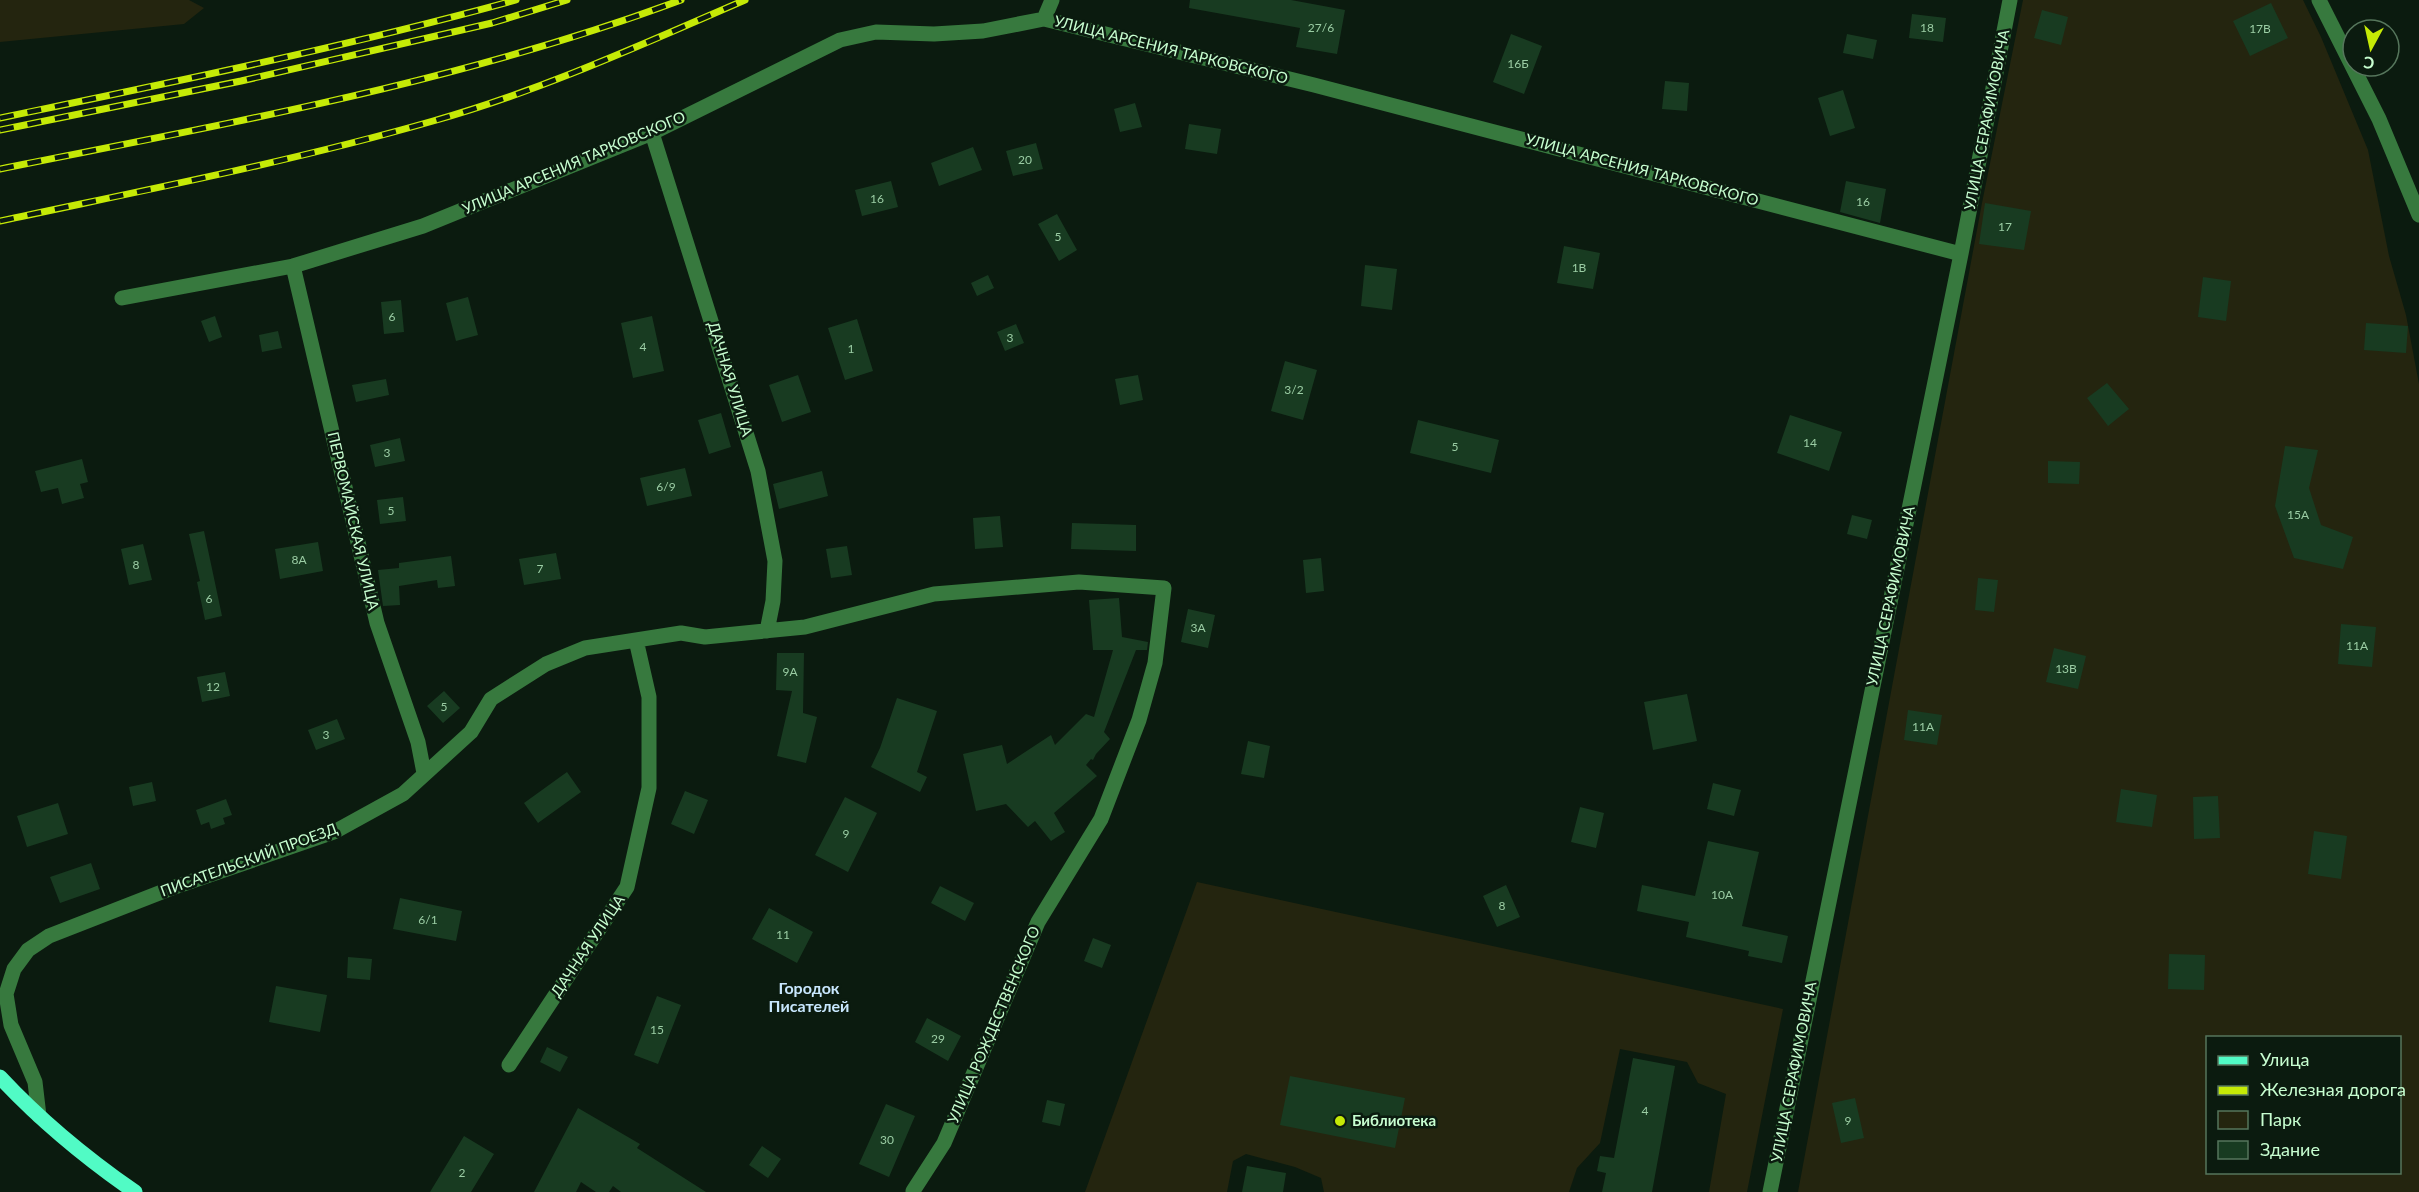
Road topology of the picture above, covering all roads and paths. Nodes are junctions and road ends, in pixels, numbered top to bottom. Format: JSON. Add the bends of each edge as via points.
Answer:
{"nodes":[{"id":1,"x":1052,"y":0,"type":"edge"},
{"id":2,"x":2010,"y":0,"type":"edge"},
{"id":3,"x":2319,"y":0,"type":"edge"},
{"id":4,"x":1044,"y":19,"type":"junction"},
{"id":5,"x":652,"y":133,"type":"junction"},
{"id":6,"x":2419,"y":215,"type":"edge"},
{"id":7,"x":1961,"y":254,"type":"junction"},
{"id":8,"x":293,"y":266,"type":"junction"},
{"id":9,"x":122,"y":298,"type":"dead end"},
{"id":10,"x":1164,"y":588,"type":"joint"},
{"id":11,"x":767,"y":631,"type":"junction"},
{"id":12,"x":636,"y":639,"type":"junction"},
{"id":13,"x":424,"y":773,"type":"junction"},
{"id":14,"x":509,"y":1065,"type":"dead end"},
{"id":15,"x":0,"y":1077,"type":"edge"},
{"id":16,"x":39,"y":1116,"type":"junction"},
{"id":17,"x":913,"y":1191,"type":"edge"},
{"id":18,"x":135,"y":1192,"type":"edge"},
{"id":19,"x":1770,"y":1192,"type":"edge"}],
"edges":[{"from":1,"to":4,"type":"street"},
{"from":2,"to":7,"type":"street","name":"УЛИЦА СЕРАФИМОВИЧА"},
{"from":3,"to":6,"type":"street","via":[[2379,119]]},
{"from":4,"to":5,"type":"street","name":"УЛИЦА АРСЕНИЯ ТАРКОВСКОГО","via":[[983,32],[876,32],[840,40]]},
{"from":4,"to":7,"type":"street","name":"УЛИЦА АРСЕНИЯ ТАРКОВСКОГО","via":[[1314,85]]},
{"from":5,"to":8,"type":"street","name":"УЛИЦА АРСЕНИЯ ТАРКОВСКОГО","via":[[423,226]]},
{"from":5,"to":11,"type":"street","name":"ДАЧНАЯ УЛИЦА","via":[[758,471],[775,561]]},
{"from":7,"to":19,"type":"street","name":"УЛИЦА СЕРАФИМОВИЧА"},
{"from":8,"to":9,"type":"street","name":"УЛИЦА АРСЕНИЯ ТАРКОВСКОГО"},
{"from":8,"to":13,"type":"street","name":"ПЕРВОМАЙСКАЯ УЛИЦА","via":[[377,623],[418,742]]},
{"from":10,"to":11,"type":"street","name":"ПИСАТЕЛЬСКИЙ ПРОЕЗД","via":[[1079,582],[934,594],[805,627]]},
{"from":10,"to":17,"type":"street","name":"УЛИЦА РОЖДЕСТВЕНСКОГО","via":[[1155,663],[1139,720],[1101,819],[1038,922],[944,1143]]},
{"from":11,"to":12,"type":"street","name":"ПИСАТЕЛЬСКИЙ ПРОЕЗД","via":[[705,637],[681,633]]},
{"from":12,"to":13,"type":"street","name":"ПИСАТЕЛЬСКИЙ ПРОЕЗД","via":[[585,648],[546,664],[491,699],[471,732]]},
{"from":12,"to":14,"type":"street","name":"ДАЧНАЯ УЛИЦА","via":[[649,697],[649,788],[627,887]]},
{"from":13,"to":16,"type":"street","name":"ПИСАТЕЛЬСКИЙ ПРОЕЗД","via":[[403,795],[334,832],[172,888],[49,936],[28,950],[14,969],[6,994],[11,1025],[35,1082]]},
{"from":15,"to":16,"type":"main road"},
{"from":16,"to":18,"type":"main road"}]}
